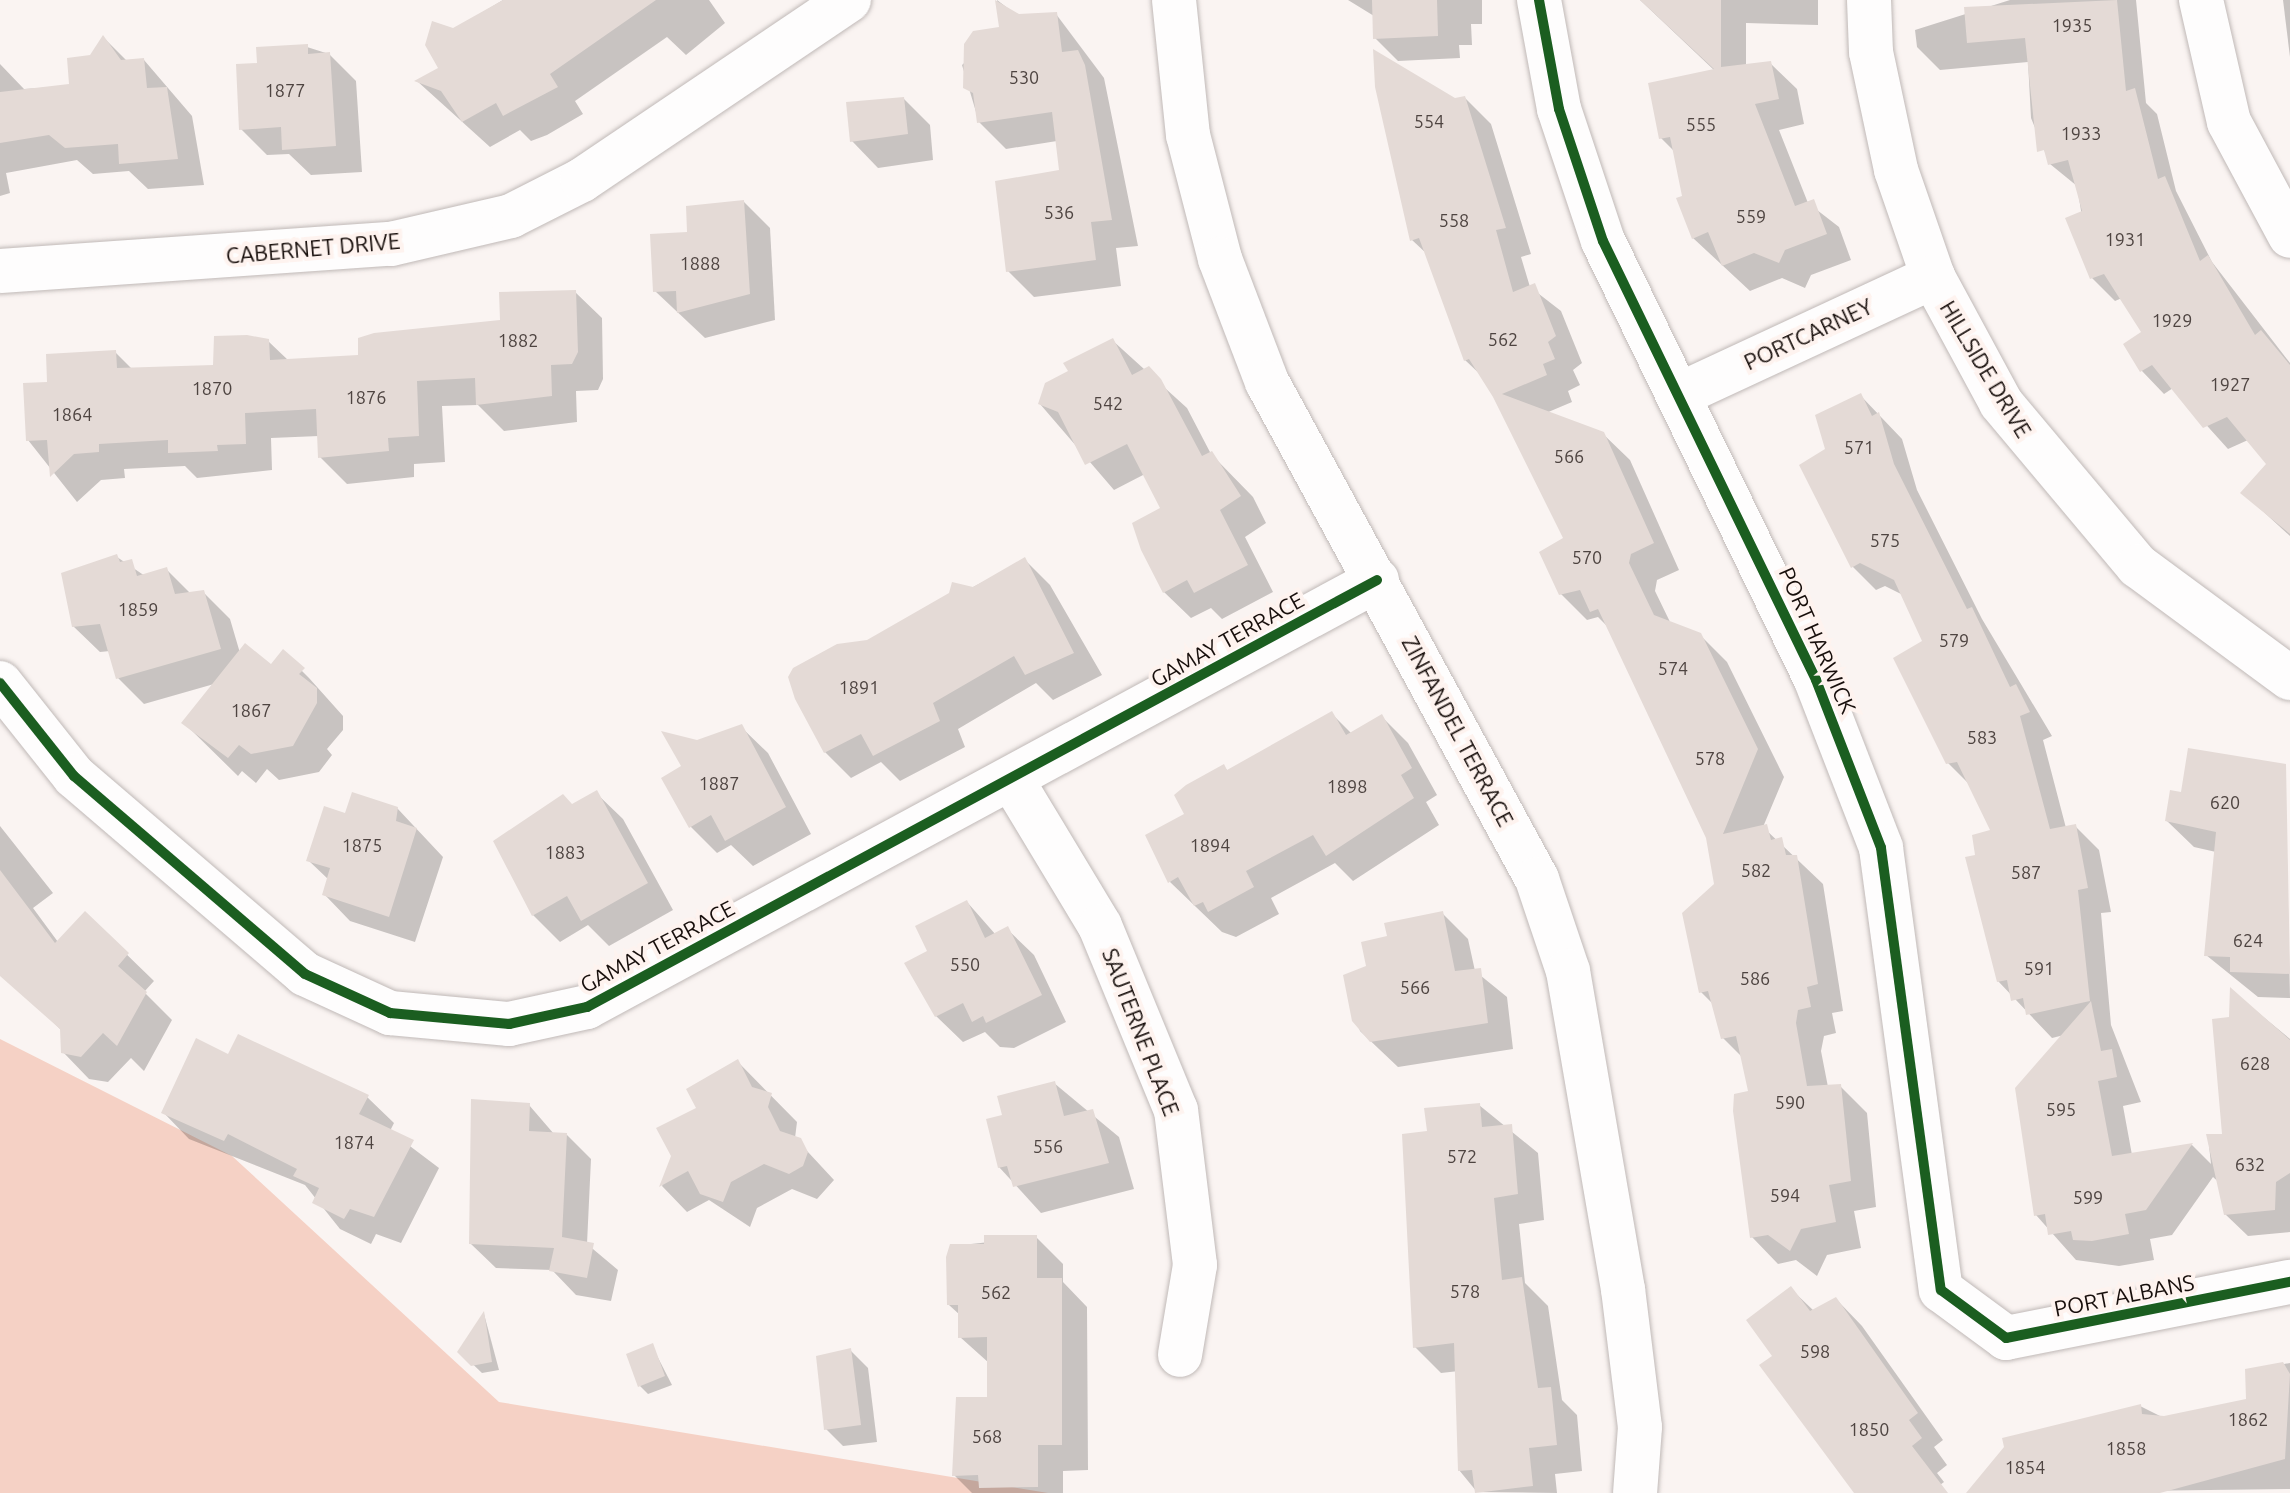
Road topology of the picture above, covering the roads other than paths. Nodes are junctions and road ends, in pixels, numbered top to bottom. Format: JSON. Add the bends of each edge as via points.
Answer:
{"nodes":[{"id":1,"x":849,"y":0,"type":"edge"},
{"id":2,"x":1174,"y":0,"type":"edge"},
{"id":3,"x":1539,"y":0,"type":"edge"},
{"id":4,"x":1869,"y":0,"type":"edge"},
{"id":5,"x":2201,"y":0,"type":"edge"},
{"id":6,"x":2290,"y":236,"type":"edge"},
{"id":7,"x":0,"y":271,"type":"edge"},
{"id":8,"x":1933,"y":277,"type":"junction"},
{"id":9,"x":1683,"y":393,"type":"junction"},
{"id":10,"x":1377,"y":580,"type":"junction"},
{"id":11,"x":2290,"y":678,"type":"edge"},
{"id":12,"x":0,"y":683,"type":"edge"},
{"id":13,"x":1012,"y":780,"type":"junction"},
{"id":14,"x":2290,"y":1282,"type":"edge"},
{"id":15,"x":1971,"y":1318,"type":"joint"},
{"id":16,"x":1180,"y":1355,"type":"dead end"},
{"id":17,"x":1635,"y":1493,"type":"edge"}],
"edges":[{"from":1,"to":7,"type":"street","name":"CABERNET DRIVE","via":[[582,180],[511,216],[391,244]]},
{"from":2,"to":10,"type":"street","name":"ZINFANDEL TERRACE","via":[[1188,135],[1220,259],[1267,382]]},
{"from":3,"to":9,"type":"street","name":"PORT HARWICK","via":[[1578,176],[1603,241]]},
{"from":4,"to":8,"type":"street","name":"HILLSIDE DRIVE","via":[[1871,52],[1896,170]]},
{"from":5,"to":6,"type":"street","via":[[2229,122]]},
{"from":8,"to":9,"type":"street","name":"PORTCARNEY"},
{"from":8,"to":11,"type":"street","name":"HILLSIDE DRIVE","via":[[2001,403],[2088,515],[2192,612]]},
{"from":9,"to":15,"type":"street","name":"PORT HARWICK","via":[[1826,702],[1881,848],[1941,1290]]},
{"from":10,"to":13,"type":"street","name":"GAMAY TERRACE"},
{"from":10,"to":17,"type":"street","name":"ZINFANDEL TERRACE","via":[[1537,879],[1568,971],[1623,1289],[1640,1427]]},
{"from":12,"to":13,"type":"street","name":"GAMAY TERRACE","via":[[74,776],[305,974],[349,999],[429,1022],[509,1024],[587,1007]]},
{"from":13,"to":16,"type":"street","name":"SAUTERNE PLACE","via":[[1100,926],[1176,1110],[1195,1265]]},
{"from":14,"to":15,"type":"street","name":"PORT ALBANS","via":[[2006,1338]]}]}
